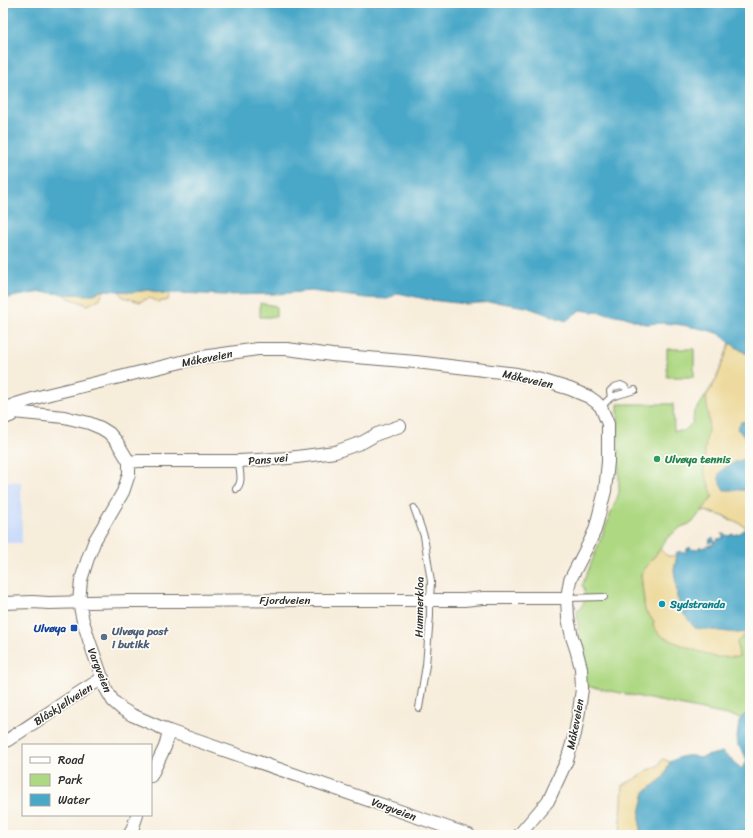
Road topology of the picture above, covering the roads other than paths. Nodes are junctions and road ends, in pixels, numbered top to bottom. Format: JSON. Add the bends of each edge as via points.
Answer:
{"nodes":[{"id":1,"x":631,"y":391,"type":"dead end"},
{"id":2,"x":601,"y":407,"type":"junction"},
{"id":3,"x":3,"y":410,"type":"edge"},
{"id":4,"x":17,"y":413,"type":"junction"},
{"id":5,"x":3,"y":422,"type":"edge"},
{"id":6,"x":400,"y":426,"type":"dead end"},
{"id":7,"x":239,"y":461,"type":"junction"},
{"id":8,"x":130,"y":462,"type":"junction"},
{"id":9,"x":236,"y":488,"type":"dead end"},
{"id":10,"x":414,"y":508,"type":"dead end"},
{"id":11,"x":604,"y":597,"type":"dead end"},
{"id":12,"x":567,"y":598,"type":"junction"},
{"id":13,"x":430,"y":599,"type":"junction"},
{"id":14,"x":79,"y":602,"type":"junction"},
{"id":15,"x":3,"y":603,"type":"edge"},
{"id":16,"x":103,"y":678,"type":"junction"},
{"id":17,"x":418,"y":708,"type":"dead end"},
{"id":18,"x":169,"y":731,"type":"junction"},
{"id":19,"x":3,"y":743,"type":"edge"},
{"id":20,"x":152,"y":774,"type":"edge"},
{"id":21,"x":137,"y":816,"type":"edge"},
{"id":22,"x":134,"y":833,"type":"edge"},
{"id":23,"x":469,"y":835,"type":"edge"},
{"id":24,"x":519,"y":835,"type":"edge"}],
"edges":[{"from":1,"to":2,"type":"lane","via":[[611,397]]},
{"from":2,"to":3,"type":"street","name":"Måkeveien","via":[[570,389],[517,374],[258,349],[202,357],[46,395]]},
{"from":2,"to":12,"type":"street","name":"Måkeveien","via":[[608,424],[605,491],[595,530],[570,580]]},
{"from":3,"to":4,"type":"street"},
{"from":4,"to":5,"type":"lane","via":[[13,418]]},
{"from":4,"to":8,"type":"street","via":[[64,417],[101,428],[117,442]]},
{"from":6,"to":7,"type":"street","name":"Pans vei","via":[[335,452]]},
{"from":7,"to":8,"type":"street","name":"Pans vei"},
{"from":7,"to":9,"type":"lane","via":[[241,482]]},
{"from":8,"to":14,"type":"street","name":"Vargveien","via":[[123,492],[95,540],[88,558],[81,580]]},
{"from":10,"to":13,"type":"lane","name":"Hummerkloa","via":[[424,536],[431,582]]},
{"from":11,"to":12,"type":"lane"},
{"from":12,"to":13,"type":"street","name":"Fjordveien"},
{"from":12,"to":24,"type":"street","name":"Måkeveien","via":[[568,618],[581,668],[582,689],[578,721],[567,760],[548,801]]},
{"from":13,"to":14,"type":"street","name":"Fjordveien"},
{"from":13,"to":17,"type":"lane","name":"Hummerkloa","via":[[426,665]]},
{"from":14,"to":15,"type":"street","name":"Fjordveien"},
{"from":14,"to":16,"type":"street","name":"Vargveien","via":[[88,640]]},
{"from":16,"to":18,"type":"street","name":"Vargveien","via":[[113,701],[122,709]]},
{"from":16,"to":19,"type":"street","name":"Blåskjellveien"},
{"from":18,"to":20,"type":"street"},
{"from":18,"to":23,"type":"street","name":"Vargveien"},
{"from":21,"to":22,"type":"street"}]}
